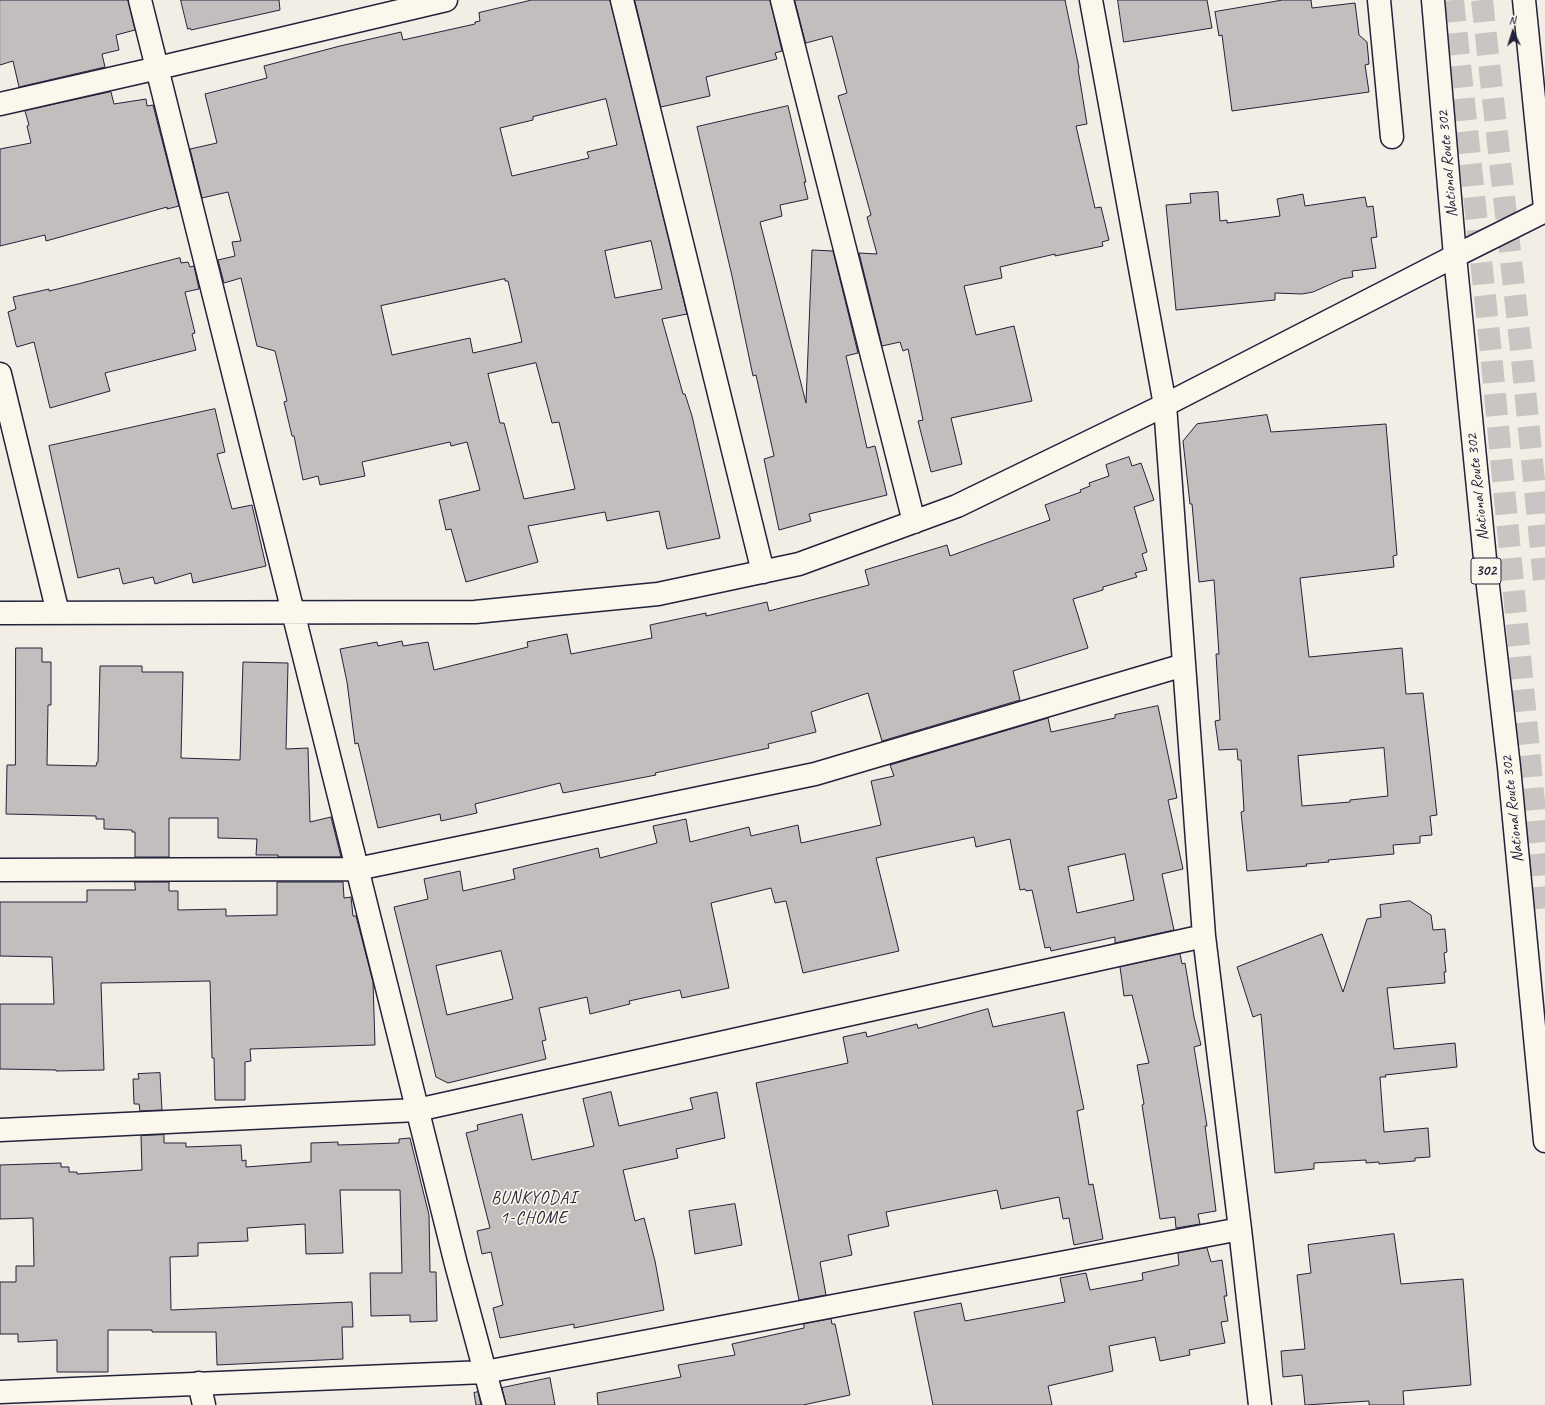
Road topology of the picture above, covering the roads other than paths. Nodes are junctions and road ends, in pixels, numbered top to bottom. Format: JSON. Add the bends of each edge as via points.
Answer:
{"nodes":[{"id":1,"x":140,"y":0,"type":"edge"},
{"id":2,"x":446,"y":0,"type":"edge"},
{"id":3,"x":622,"y":0,"type":"edge"},
{"id":4,"x":782,"y":0,"type":"edge"},
{"id":5,"x":1091,"y":0,"type":"edge"},
{"id":6,"x":1379,"y":0,"type":"edge"},
{"id":7,"x":1433,"y":0,"type":"edge"},
{"id":8,"x":1524,"y":0,"type":"edge"},
{"id":9,"x":158,"y":68,"type":"junction"},
{"id":10,"x":0,"y":104,"type":"edge"},
{"id":11,"x":1392,"y":137,"type":"dead end"},
{"id":12,"x":1545,"y":208,"type":"edge"},
{"id":13,"x":1545,"y":211,"type":"edge"},
{"id":14,"x":1455,"y":256,"type":"junction"},
{"id":15,"x":0,"y":374,"type":"edge"},
{"id":16,"x":1165,"y":406,"type":"junction"},
{"id":17,"x":914,"y":522,"type":"junction"},
{"id":18,"x":763,"y":572,"type":"junction"},
{"id":19,"x":0,"y":613,"type":"edge"},
{"id":20,"x":58,"y":613,"type":"junction"},
{"id":21,"x":293,"y":613,"type":"junction"},
{"id":22,"x":1184,"y":665,"type":"junction"},
{"id":23,"x":357,"y":869,"type":"junction"},
{"id":24,"x":0,"y":870,"type":"edge"},
{"id":25,"x":1204,"y":936,"type":"junction"},
{"id":26,"x":417,"y":1110,"type":"junction"},
{"id":27,"x":0,"y":1130,"type":"edge"},
{"id":28,"x":1545,"y":1140,"type":"edge"},
{"id":29,"x":1240,"y":1229,"type":"junction"},
{"id":30,"x":485,"y":1372,"type":"junction"},
{"id":31,"x":199,"y":1384,"type":"junction"},
{"id":32,"x":0,"y":1392,"type":"edge"},
{"id":33,"x":204,"y":1405,"type":"edge"},
{"id":34,"x":494,"y":1405,"type":"edge"},
{"id":35,"x":1260,"y":1405,"type":"edge"}],
"edges":[{"from":1,"to":9,"type":"main road"},
{"from":2,"to":9,"type":"main road"},
{"from":3,"to":18,"type":"main road"},
{"from":4,"to":17,"type":"main road"},
{"from":5,"to":16,"type":"main road"},
{"from":6,"to":11,"type":"main road"},
{"from":7,"to":14,"type":"main road","name":"National Route 302","number":"302"},
{"from":8,"to":12,"type":"main road"},
{"from":9,"to":10,"type":"main road"},
{"from":9,"to":21,"type":"main road"},
{"from":13,"to":14,"type":"main road"},
{"from":14,"to":16,"type":"main road"},
{"from":14,"to":28,"type":"main road","name":"National Route 302","number":"302"},
{"from":15,"to":20,"type":"main road"},
{"from":16,"to":17,"type":"main road","via":[[957,506]]},
{"from":16,"to":22,"type":"main road"},
{"from":17,"to":18,"type":"main road","via":[[799,564]]},
{"from":18,"to":21,"type":"main road","via":[[658,594],[475,612]]},
{"from":19,"to":20,"type":"main road"},
{"from":20,"to":21,"type":"main road"},
{"from":21,"to":23,"type":"main road"},
{"from":22,"to":23,"type":"main road","via":[[816,774]]},
{"from":22,"to":25,"type":"main road"},
{"from":23,"to":24,"type":"main road"},
{"from":23,"to":26,"type":"main road"},
{"from":25,"to":26,"type":"main road"},
{"from":25,"to":29,"type":"main road"},
{"from":26,"to":27,"type":"main road"},
{"from":26,"to":30,"type":"main road"},
{"from":29,"to":30,"type":"main road"},
{"from":29,"to":35,"type":"main road"},
{"from":30,"to":31,"type":"main road"},
{"from":30,"to":34,"type":"main road"},
{"from":31,"to":32,"type":"main road"},
{"from":31,"to":33,"type":"main road"}]}
